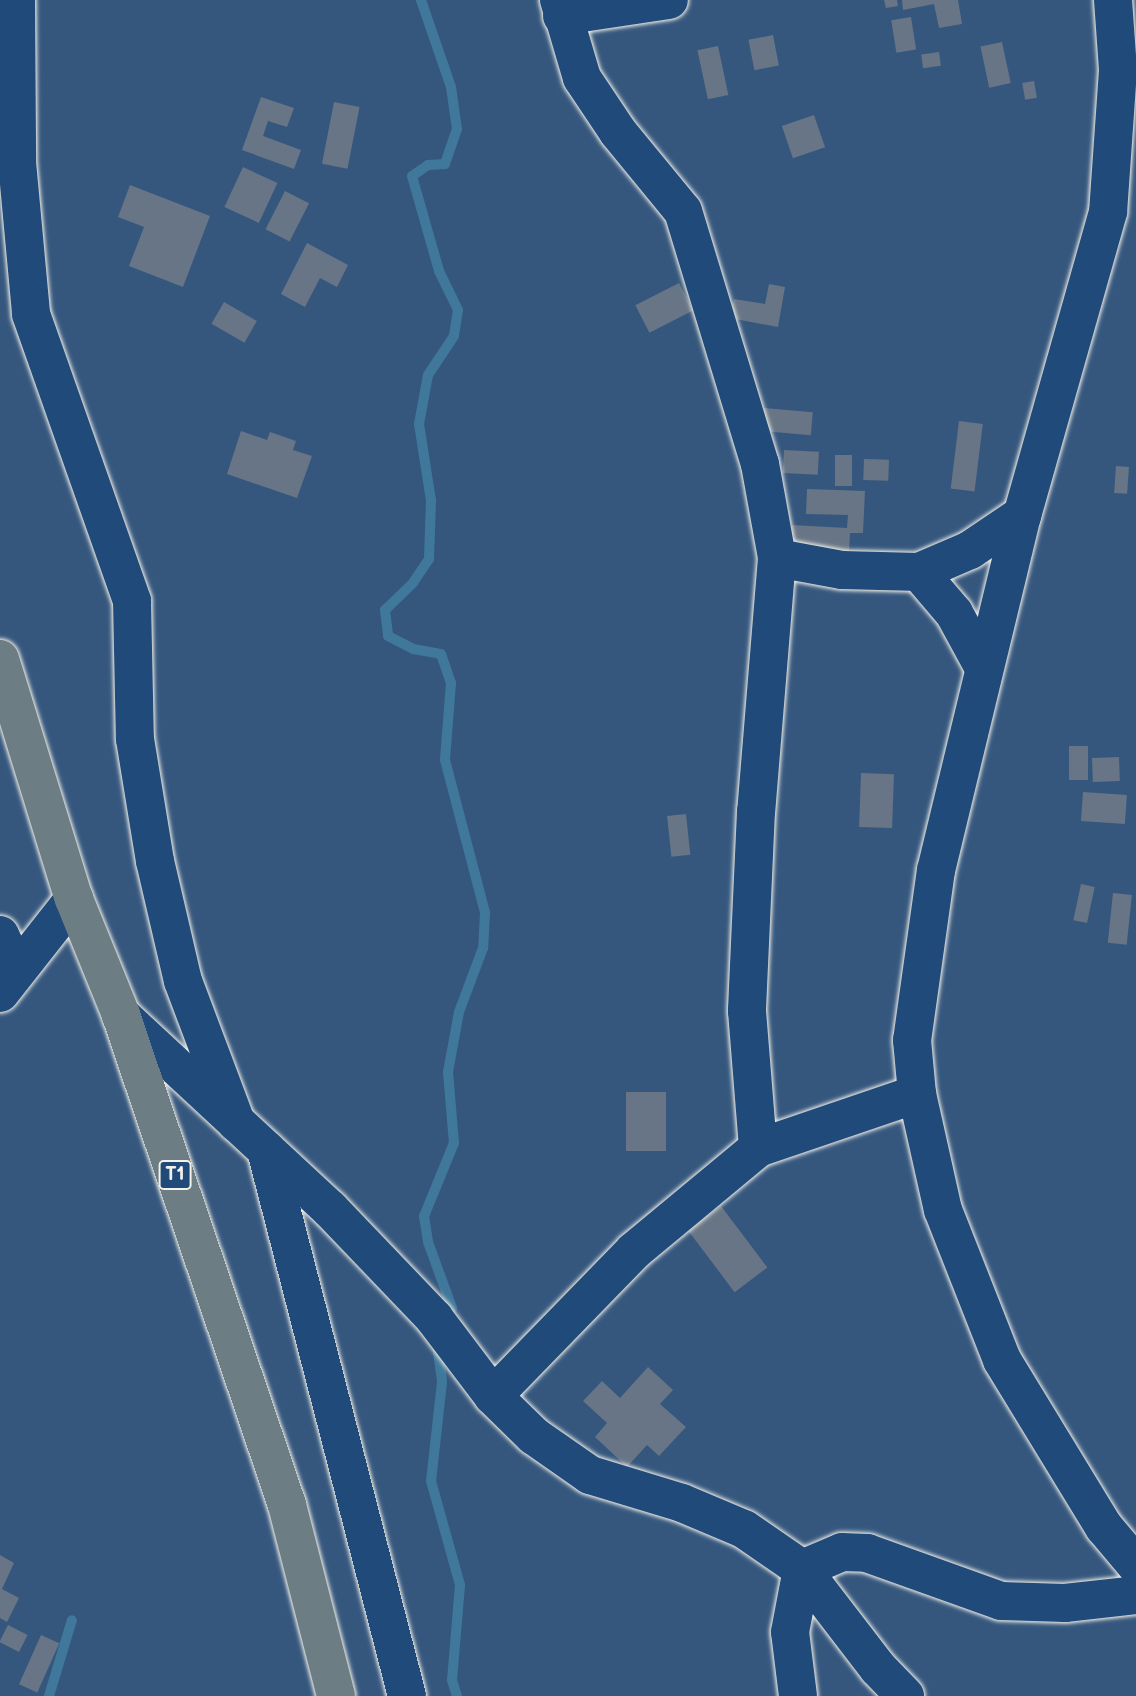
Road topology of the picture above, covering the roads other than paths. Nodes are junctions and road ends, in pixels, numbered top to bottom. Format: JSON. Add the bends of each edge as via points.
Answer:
{"nodes":[{"id":1,"x":16,"y":0,"type":"edge"},
{"id":2,"x":668,"y":0,"type":"edge"},
{"id":3,"x":1113,"y":0,"type":"edge"},
{"id":4,"x":561,"y":8,"type":"edge"},
{"id":5,"x":1022,"y":515,"type":"junction"},
{"id":6,"x":777,"y":558,"type":"junction"},
{"id":7,"x":919,"y":572,"type":"junction"},
{"id":8,"x":0,"y":659,"type":"edge"},
{"id":9,"x":984,"y":668,"type":"junction"},
{"id":10,"x":74,"y":899,"type":"junction"},
{"id":11,"x":0,"y":935,"type":"edge"},
{"id":12,"x":8,"y":981,"type":"edge"},
{"id":13,"x":121,"y":1015,"type":"junction"},
{"id":14,"x":917,"y":1094,"type":"junction"},
{"id":15,"x":236,"y":1122,"type":"junction"},
{"id":16,"x":758,"y":1148,"type":"junction"},
{"id":17,"x":266,"y":1150,"type":"junction"},
{"id":18,"x":493,"y":1396,"type":"junction"},
{"id":19,"x":1136,"y":1566,"type":"edge"},
{"id":20,"x":802,"y":1569,"type":"junction"},
{"id":21,"x":1136,"y":1595,"type":"edge"},
{"id":22,"x":335,"y":1696,"type":"edge"},
{"id":23,"x":407,"y":1696,"type":"edge"},
{"id":24,"x":798,"y":1696,"type":"edge"},
{"id":25,"x":905,"y":1696,"type":"edge"}],
"edges":[{"from":1,"to":15,"type":"street","via":[[17,162],[31,314],[132,601],[135,738],[155,861],[183,981]]},
{"from":2,"to":4,"type":"street"},
{"from":3,"to":5,"type":"street","via":[[1118,70],[1108,212]]},
{"from":4,"to":6,"type":"street","via":[[582,78],[618,132],[683,211],[760,464]]},
{"from":5,"to":7,"type":"street","via":[[970,550]]},
{"from":5,"to":9,"type":"street"},
{"from":6,"to":7,"type":"street","via":[[842,570]]},
{"from":6,"to":16,"type":"street","via":[[755,811],[747,1010]]},
{"from":7,"to":9,"type":"street","via":[[954,613]]},
{"from":8,"to":10,"type":"highway","number":"T1"},
{"from":9,"to":14,"type":"street","via":[[936,870],[912,1040]]},
{"from":10,"to":12,"type":"street"},
{"from":10,"to":13,"type":"highway","number":"T1"},
{"from":11,"to":12,"type":"street"},
{"from":13,"to":15,"type":"street"},
{"from":13,"to":22,"type":"highway","number":"T1","via":[[287,1505]]},
{"from":14,"to":16,"type":"street"},
{"from":14,"to":19,"type":"street","via":[[943,1210],[1002,1360],[1104,1527]]},
{"from":15,"to":17,"type":"street"},
{"from":16,"to":18,"type":"street","via":[[634,1251]]},
{"from":17,"to":18,"type":"street","via":[[434,1318]]},
{"from":17,"to":23,"type":"street"},
{"from":18,"to":20,"type":"street","via":[[534,1436],[590,1475],[682,1503],[744,1530]]},
{"from":20,"to":21,"type":"street","via":[[842,1552],[867,1553],[1001,1601],[1065,1603]]},
{"from":20,"to":24,"type":"street","via":[[790,1632]]},
{"from":20,"to":25,"type":"street"}]}
